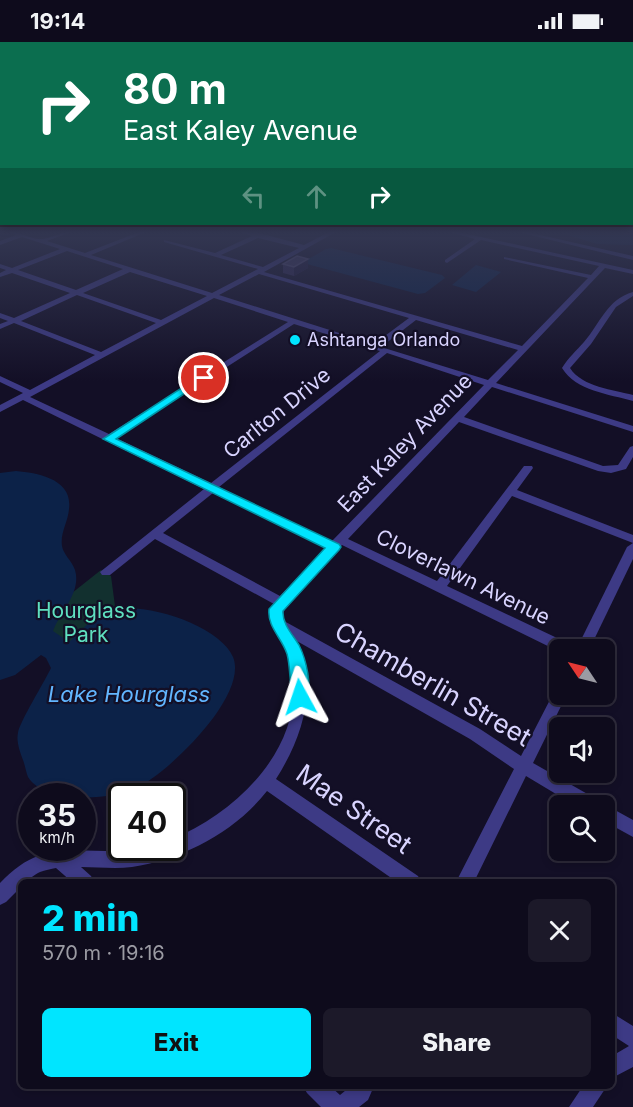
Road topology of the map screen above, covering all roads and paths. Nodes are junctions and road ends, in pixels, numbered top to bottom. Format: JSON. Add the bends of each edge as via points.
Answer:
{"nodes":[{"id":1,"x":46,"y":282,"type":"edge"},
{"id":2,"x":102,"y":282,"type":"edge"},
{"id":3,"x":171,"y":282,"type":"edge"},
{"id":4,"x":239,"y":282,"type":"edge"},
{"id":5,"x":299,"y":282,"type":"edge"},
{"id":6,"x":588,"y":282,"type":"edge"},
{"id":7,"x":77,"y":293,"type":"junction"},
{"id":8,"x":633,"y":294,"type":"edge"},
{"id":9,"x":214,"y":295,"type":"junction"},
{"id":10,"x":0,"y":315,"type":"edge"},
{"id":11,"x":415,"y":317,"type":"junction"},
{"id":12,"x":14,"y":321,"type":"junction"},
{"id":13,"x":294,"y":321,"type":"junction"},
{"id":14,"x":162,"y":323,"type":"junction"},
{"id":15,"x":0,"y":327,"type":"edge"},
{"id":16,"x":381,"y":349,"type":"junction"},
{"id":17,"x":524,"y":349,"type":"junction"},
{"id":18,"x":100,"y":356,"type":"junction"},
{"id":19,"x":0,"y":379,"type":"edge"},
{"id":20,"x":491,"y":384,"type":"junction"},
{"id":21,"x":27,"y":395,"type":"junction"},
{"id":22,"x":633,"y":398,"type":"edge"},
{"id":23,"x":0,"y":409,"type":"edge"},
{"id":24,"x":458,"y":418,"type":"junction"},
{"id":25,"x":633,"y":429,"type":"edge"},
{"id":26,"x":108,"y":439,"type":"junction"},
{"id":27,"x":633,"y":449,"type":"edge"},
{"id":28,"x":528,"y":468,"type":"dead end"},
{"id":29,"x":212,"y":489,"type":"junction"},
{"id":30,"x":510,"y":492,"type":"junction"},
{"id":31,"x":155,"y":534,"type":"junction"},
{"id":32,"x":633,"y":539,"type":"edge"},
{"id":33,"x":338,"y":543,"type":"junction"},
{"id":34,"x":633,"y":547,"type":"edge"},
{"id":35,"x":106,"y":572,"type":"dead end"},
{"id":36,"x":440,"y":586,"type":"junction"},
{"id":37,"x":281,"y":602,"type":"junction"},
{"id":38,"x":279,"y":625,"type":"junction"},
{"id":39,"x":587,"y":639,"type":"edge"},
{"id":40,"x":549,"y":640,"type":"edge"},
{"id":41,"x":554,"y":705,"type":"edge"},
{"id":42,"x":524,"y":766,"type":"junction"},
{"id":43,"x":266,"y":781,"type":"junction"},
{"id":44,"x":573,"y":795,"type":"edge"},
{"id":45,"x":615,"y":818,"type":"edge"},
{"id":46,"x":633,"y":829,"type":"edge"},
{"id":47,"x":96,"y":858,"type":"edge"},
{"id":48,"x":49,"y":861,"type":"edge"},
{"id":49,"x":61,"y":861,"type":"edge"},
{"id":50,"x":82,"y":879,"type":"edge"},
{"id":51,"x":408,"y":879,"type":"edge"},
{"id":52,"x":467,"y":879,"type":"edge"},
{"id":53,"x":0,"y":896,"type":"edge"},
{"id":54,"x":615,"y":1025,"type":"edge"},
{"id":55,"x":633,"y":1038,"type":"edge"},
{"id":56,"x":633,"y":1055,"type":"edge"},
{"id":57,"x":615,"y":1066,"type":"edge"},
{"id":58,"x":317,"y":1089,"type":"edge"},
{"id":59,"x":362,"y":1089,"type":"edge"},
{"id":60,"x":594,"y":1089,"type":"edge"},
{"id":61,"x":337,"y":1107,"type":"edge"},
{"id":62,"x":342,"y":1107,"type":"edge"},
{"id":63,"x":580,"y":1107,"type":"edge"}],
"edges":[{"from":1,"to":7,"type":"street"},
{"from":2,"to":7,"type":"street"},
{"from":3,"to":9,"type":"street"},
{"from":4,"to":9,"type":"street"},
{"from":5,"to":11,"type":"street"},
{"from":6,"to":17,"type":"street","name":"East Kaley Avenue"},
{"from":7,"to":12,"type":"street"},
{"from":7,"to":14,"type":"street"},
{"from":8,"to":22,"type":"street","via":[[624,297],[605,316],[566,368],[583,383]]},
{"from":9,"to":13,"type":"street"},
{"from":9,"to":14,"type":"street"},
{"from":10,"to":12,"type":"street"},
{"from":11,"to":16,"type":"street","name":"Carlton Drive"},
{"from":11,"to":17,"type":"street"},
{"from":12,"to":15,"type":"street"},
{"from":12,"to":18,"type":"street"},
{"from":13,"to":16,"type":"street"},
{"from":13,"to":26,"type":"street"},
{"from":14,"to":18,"type":"street"},
{"from":16,"to":20,"type":"street"},
{"from":16,"to":29,"type":"street","name":"Carlton Drive"},
{"from":17,"to":20,"type":"street","name":"East Kaley Avenue"},
{"from":18,"to":21,"type":"street"},
{"from":19,"to":21,"type":"street","name":"Cloverlawn Avenue"},
{"from":20,"to":24,"type":"street","name":"East Kaley Avenue"},
{"from":20,"to":25,"type":"street"},
{"from":21,"to":23,"type":"street"},
{"from":21,"to":26,"type":"street","name":"Cloverlawn Avenue"},
{"from":24,"to":27,"type":"street","via":[[602,469],[622,466]]},
{"from":24,"to":33,"type":"street","name":"East Kaley Avenue"},
{"from":26,"to":29,"type":"street","name":"Cloverlawn Avenue"},
{"from":28,"to":30,"type":"street"},
{"from":29,"to":31,"type":"street","name":"Carlton Drive"},
{"from":29,"to":33,"type":"street","name":"Cloverlawn Avenue"},
{"from":30,"to":32,"type":"street"},
{"from":30,"to":36,"type":"street"},
{"from":31,"to":35,"type":"street","name":"Carlton Drive"},
{"from":31,"to":37,"type":"street"},
{"from":33,"to":36,"type":"street","name":"Cloverlawn Avenue"},
{"from":33,"to":37,"type":"street","name":"East Kaley Avenue"},
{"from":34,"to":39,"type":"street"},
{"from":36,"to":40,"type":"street","name":"Cloverlawn Avenue"},
{"from":37,"to":38,"type":"street","via":[[275,617]]},
{"from":38,"to":42,"type":"street","name":"Chamberlin Street","via":[[475,734]]},
{"from":38,"to":43,"type":"street","via":[[294,650],[300,697],[283,754]]},
{"from":41,"to":42,"type":"street"},
{"from":42,"to":44,"type":"street","name":"Chamberlin Street"},
{"from":42,"to":52,"type":"street"},
{"from":43,"to":47,"type":"street","via":[[213,828],[170,849],[132,858]]},
{"from":43,"to":51,"type":"street","name":"Mae Street"},
{"from":45,"to":46,"type":"street"},
{"from":48,"to":53,"type":"street","via":[[28,869]]},
{"from":49,"to":50,"type":"street"},
{"from":54,"to":55,"type":"street"},
{"from":56,"to":57,"type":"street"},
{"from":58,"to":61,"type":"street"},
{"from":59,"to":62,"type":"street"},
{"from":60,"to":63,"type":"street"}]}
